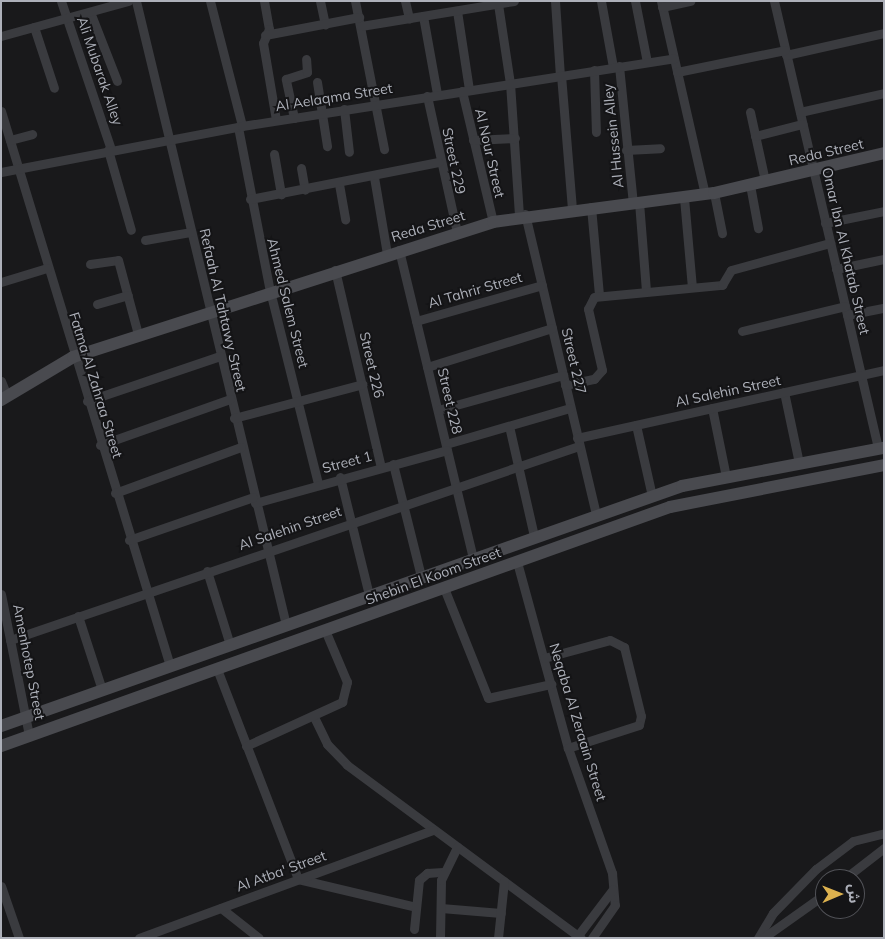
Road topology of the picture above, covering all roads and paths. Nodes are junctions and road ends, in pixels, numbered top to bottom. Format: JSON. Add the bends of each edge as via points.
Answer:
{"nodes":[{"id":1,"x":61,"y":1,"type":"edge"},
{"id":2,"x":128,"y":1,"type":"edge"},
{"id":3,"x":136,"y":1,"type":"edge"},
{"id":4,"x":210,"y":1,"type":"edge"},
{"id":5,"x":264,"y":1,"type":"edge"},
{"id":6,"x":320,"y":1,"type":"edge"},
{"id":7,"x":355,"y":1,"type":"edge"},
{"id":8,"x":405,"y":1,"type":"edge"},
{"id":9,"x":514,"y":1,"type":"edge"},
{"id":10,"x":555,"y":1,"type":"edge"},
{"id":11,"x":600,"y":1,"type":"edge"},
{"id":12,"x":635,"y":1,"type":"edge"},
{"id":13,"x":690,"y":1,"type":"edge"},
{"id":14,"x":774,"y":1,"type":"edge"},
{"id":15,"x":107,"y":4,"type":"edge"},
{"id":16,"x":498,"y":4,"type":"junction"},
{"id":17,"x":661,"y":4,"type":"edge"},
{"id":18,"x":457,"y":11,"type":"junction"},
{"id":19,"x":90,"y":12,"type":"junction"},
{"id":20,"x":423,"y":16,"type":"junction"},
{"id":21,"x":67,"y":18,"type":"junction"},
{"id":22,"x":409,"y":19,"type":"junction"},
{"id":23,"x":360,"y":22,"type":"junction"},
{"id":24,"x":325,"y":24,"type":"junction"},
{"id":25,"x":34,"y":27,"type":"junction"},
{"id":26,"x":884,"y":34,"type":"edge"},
{"id":27,"x":265,"y":35,"type":"junction"},
{"id":28,"x":1,"y":36,"type":"edge"},
{"id":29,"x":786,"y":52,"type":"junction"},
{"id":30,"x":674,"y":58,"type":"junction"},
{"id":31,"x":306,"y":59,"type":"dead end"},
{"id":32,"x":647,"y":62,"type":"junction"},
{"id":33,"x":616,"y":67,"type":"junction"},
{"id":34,"x":594,"y":70,"type":"junction"},
{"id":35,"x":677,"y":72,"type":"junction"},
{"id":36,"x":560,"y":75,"type":"junction"},
{"id":37,"x":117,"y":81,"type":"dead end"},
{"id":38,"x":317,"y":82,"type":"dead end"},
{"id":39,"x":510,"y":83,"type":"junction"},
{"id":40,"x":54,"y":88,"type":"dead end"},
{"id":41,"x":465,"y":90,"type":"junction"},
{"id":42,"x":884,"y":93,"type":"edge"},
{"id":43,"x":432,"y":95,"type":"junction"},
{"id":44,"x":378,"y":104,"type":"junction"},
{"id":45,"x":344,"y":109,"type":"junction"},
{"id":46,"x":1,"y":111,"type":"edge"},
{"id":47,"x":750,"y":112,"type":"dead end"},
{"id":48,"x":800,"y":112,"type":"junction"},
{"id":49,"x":322,"y":113,"type":"junction"},
{"id":50,"x":294,"y":118,"type":"junction"},
{"id":51,"x":276,"y":120,"type":"junction"},
{"id":52,"x":802,"y":124,"type":"junction"},
{"id":53,"x":240,"y":126,"type":"junction"},
{"id":54,"x":596,"y":132,"type":"dead end"},
{"id":55,"x":32,"y":134,"type":"dead end"},
{"id":56,"x":755,"y":136,"type":"junction"},
{"id":57,"x":515,"y":138,"type":"junction"},
{"id":58,"x":169,"y":139,"type":"junction"},
{"id":59,"x":10,"y":140,"type":"junction"},
{"id":60,"x":473,"y":140,"type":"junction"},
{"id":61,"x":327,"y":146,"type":"dead end"},
{"id":62,"x":660,"y":148,"type":"dead end"},
{"id":63,"x":384,"y":149,"type":"dead end"},
{"id":64,"x":110,"y":150,"type":"junction"},
{"id":65,"x":626,"y":150,"type":"junction"},
{"id":66,"x":349,"y":152,"type":"dead end"},
{"id":67,"x":884,"y":153,"type":"edge"},
{"id":68,"x":274,"y":154,"type":"dead end"},
{"id":69,"x":438,"y":162,"type":"junction"},
{"id":70,"x":18,"y":168,"type":"junction"},
{"id":71,"x":302,"y":168,"type":"dead end"},
{"id":72,"x":813,"y":170,"type":"junction"},
{"id":73,"x":1,"y":172,"type":"edge"},
{"id":74,"x":374,"y":177,"type":"junction"},
{"id":75,"x":765,"y":181,"type":"junction"},
{"id":76,"x":339,"y":184,"type":"junction"},
{"id":77,"x":750,"y":184,"type":"junction"},
{"id":78,"x":305,"y":190,"type":"junction"},
{"id":79,"x":281,"y":194,"type":"junction"},
{"id":80,"x":709,"y":194,"type":"junction"},
{"id":81,"x":684,"y":198,"type":"junction"},
{"id":82,"x":250,"y":199,"type":"junction"},
{"id":83,"x":636,"y":202,"type":"junction"},
{"id":84,"x":591,"y":207,"type":"junction"},
{"id":85,"x":572,"y":209,"type":"junction"},
{"id":86,"x":884,"y":211,"type":"edge"},
{"id":87,"x":522,"y":215,"type":"junction"},
{"id":88,"x":345,"y":219,"type":"dead end"},
{"id":89,"x":493,"y":222,"type":"junction"},
{"id":90,"x":826,"y":224,"type":"junction"},
{"id":91,"x":758,"y":228,"type":"dead end"},
{"id":92,"x":131,"y":230,"type":"dead end"},
{"id":93,"x":191,"y":232,"type":"junction"},
{"id":94,"x":457,"y":232,"type":"junction"},
{"id":95,"x":722,"y":233,"type":"dead end"},
{"id":96,"x":145,"y":240,"type":"dead end"},
{"id":97,"x":830,"y":243,"type":"junction"},
{"id":98,"x":393,"y":252,"type":"junction"},
{"id":99,"x":884,"y":259,"type":"edge"},
{"id":100,"x":90,"y":264,"type":"dead end"},
{"id":101,"x":47,"y":268,"type":"junction"},
{"id":102,"x":836,"y":269,"type":"junction"},
{"id":103,"x":335,"y":270,"type":"junction"},
{"id":104,"x":1,"y":282,"type":"edge"},
{"id":105,"x":542,"y":285,"type":"junction"},
{"id":106,"x":692,"y":288,"type":"junction"},
{"id":107,"x":270,"y":291,"type":"junction"},
{"id":108,"x":646,"y":291,"type":"junction"},
{"id":109,"x":128,"y":295,"type":"junction"},
{"id":110,"x":599,"y":295,"type":"junction"},
{"id":111,"x":96,"y":304,"type":"dead end"},
{"id":112,"x":845,"y":306,"type":"junction"},
{"id":113,"x":884,"y":308,"type":"edge"},
{"id":114,"x":210,"y":311,"type":"junction"},
{"id":115,"x":847,"y":315,"type":"junction"},
{"id":116,"x":416,"y":321,"type":"junction"},
{"id":117,"x":552,"y":328,"type":"junction"},
{"id":118,"x":742,"y":331,"type":"dead end"},
{"id":119,"x":138,"y":334,"type":"junction"},
{"id":120,"x":220,"y":356,"type":"junction"},
{"id":121,"x":73,"y":357,"type":"junction"},
{"id":122,"x":427,"y":367,"type":"junction"},
{"id":123,"x":884,"y":370,"type":"edge"},
{"id":124,"x":562,"y":375,"type":"junction"},
{"id":125,"x":861,"y":376,"type":"junction"},
{"id":126,"x":1,"y":381,"type":"edge"},
{"id":127,"x":363,"y":384,"type":"junction"},
{"id":128,"x":565,"y":385,"type":"junction"},
{"id":129,"x":784,"y":392,"type":"junction"},
{"id":130,"x":4,"y":398,"type":"edge"},
{"id":131,"x":230,"y":399,"type":"junction"},
{"id":132,"x":86,"y":401,"type":"junction"},
{"id":133,"x":298,"y":401,"type":"junction"},
{"id":134,"x":570,"y":408,"type":"junction"},
{"id":135,"x":712,"y":408,"type":"junction"},
{"id":136,"x":438,"y":410,"type":"junction"},
{"id":137,"x":234,"y":418,"type":"junction"},
{"id":138,"x":636,"y":425,"type":"junction"},
{"id":139,"x":509,"y":426,"type":"junction"},
{"id":140,"x":578,"y":442,"type":"junction"},
{"id":141,"x":100,"y":445,"type":"junction"},
{"id":142,"x":241,"y":446,"type":"junction"},
{"id":143,"x":446,"y":447,"type":"junction"},
{"id":144,"x":881,"y":448,"type":"edge"},
{"id":145,"x":799,"y":463,"type":"junction"},
{"id":146,"x":393,"y":464,"type":"junction"},
{"id":147,"x":518,"y":465,"type":"junction"},
{"id":148,"x":884,"y":465,"type":"edge"},
{"id":149,"x":381,"y":467,"type":"junction"},
{"id":150,"x":340,"y":477,"type":"junction"},
{"id":151,"x":726,"y":477,"type":"junction"},
{"id":152,"x":318,"y":483,"type":"junction"},
{"id":153,"x":456,"y":486,"type":"junction"},
{"id":154,"x":115,"y":493,"type":"junction"},
{"id":155,"x":652,"y":496,"type":"junction"},
{"id":156,"x":254,"y":500,"type":"junction"},
{"id":157,"x":403,"y":504,"type":"junction"},
{"id":158,"x":596,"y":515,"type":"junction"},
{"id":159,"x":351,"y":521,"type":"junction"},
{"id":160,"x":534,"y":536,"type":"junction"},
{"id":161,"x":130,"y":540,"type":"junction"},
{"id":162,"x":266,"y":551,"type":"junction"},
{"id":163,"x":473,"y":558,"type":"junction"},
{"id":164,"x":517,"y":562,"type":"junction"},
{"id":165,"x":208,"y":571,"type":"junction"},
{"id":166,"x":422,"y":576,"type":"junction"},
{"id":167,"x":444,"y":588,"type":"junction"},
{"id":168,"x":146,"y":593,"type":"junction"},
{"id":169,"x":1,"y":594,"type":"edge"},
{"id":170,"x":369,"y":595,"type":"junction"},
{"id":171,"x":3,"y":611,"type":"edge"},
{"id":172,"x":78,"y":616,"type":"junction"},
{"id":173,"x":286,"y":625,"type":"junction"},
{"id":174,"x":325,"y":630,"type":"junction"},
{"id":175,"x":10,"y":640,"type":"junction"},
{"id":176,"x":230,"y":645,"type":"junction"},
{"id":177,"x":544,"y":658,"type":"junction"},
{"id":178,"x":170,"y":666,"type":"junction"},
{"id":179,"x":217,"y":669,"type":"junction"},
{"id":180,"x":550,"y":684,"type":"junction"},
{"id":181,"x":102,"y":690,"type":"junction"},
{"id":182,"x":26,"y":717,"type":"junction"},
{"id":183,"x":314,"y":717,"type":"junction"},
{"id":184,"x":1,"y":726,"type":"edge"},
{"id":185,"x":28,"y":736,"type":"junction"},
{"id":186,"x":1,"y":746,"type":"edge"},
{"id":187,"x":246,"y":746,"type":"junction"},
{"id":188,"x":568,"y":748,"type":"junction"},
{"id":189,"x":432,"y":830,"type":"junction"},
{"id":190,"x":884,"y":832,"type":"edge"},
{"id":191,"x":457,"y":848,"type":"junction"},
{"id":192,"x":884,"y":848,"type":"edge"},
{"id":193,"x":857,"y":869,"type":"edge"},
{"id":194,"x":443,"y":872,"type":"junction"},
{"id":195,"x":298,"y":879,"type":"junction"},
{"id":196,"x":504,"y":881,"type":"junction"},
{"id":197,"x":1,"y":886,"type":"edge"},
{"id":198,"x":613,"y":889,"type":"junction"},
{"id":199,"x":815,"y":901,"type":"edge"},
{"id":200,"x":416,"y":907,"type":"junction"},
{"id":201,"x":221,"y":908,"type":"junction"},
{"id":202,"x":441,"y":908,"type":"junction"},
{"id":203,"x":501,"y":913,"type":"junction"},
{"id":204,"x":414,"y":929,"type":"dead end"},
{"id":205,"x":578,"y":937,"type":"edge"},
{"id":206,"x":19,"y":938,"type":"edge"},
{"id":207,"x":139,"y":938,"type":"edge"},
{"id":208,"x":259,"y":938,"type":"edge"},
{"id":209,"x":440,"y":938,"type":"edge"},
{"id":210,"x":498,"y":938,"type":"edge"},
{"id":211,"x":592,"y":938,"type":"edge"},
{"id":212,"x":758,"y":938,"type":"edge"},
{"id":213,"x":763,"y":938,"type":"edge"}],
"edges":[{"from":1,"to":21,"type":"street","name":"Ali Mubarak Alley"},
{"from":2,"to":15,"type":"street"},
{"from":3,"to":58,"type":"street","name":"Refaah Al Tahtawy Street"},
{"from":4,"to":53,"type":"street","name":"Ahmed Salem Street"},
{"from":5,"to":27,"type":"street","via":[[269,26]]},
{"from":6,"to":24,"type":"street"},
{"from":7,"to":23,"type":"street"},
{"from":8,"to":22,"type":"street"},
{"from":9,"to":16,"type":"street"},
{"from":10,"to":36,"type":"street"},
{"from":11,"to":33,"type":"street","name":"Al Hussein Alley"},
{"from":12,"to":32,"type":"street"},
{"from":13,"to":17,"type":"street"},
{"from":14,"to":29,"type":"street","name":"Omar Ibn Al Khatab Street"},
{"from":15,"to":19,"type":"street"},
{"from":16,"to":18,"type":"street"},
{"from":16,"to":39,"type":"street","name":"Street 227"},
{"from":17,"to":30,"type":"street"},
{"from":18,"to":20,"type":"street"},
{"from":18,"to":41,"type":"street","name":"Al Nour Street"},
{"from":19,"to":21,"type":"street"},
{"from":19,"to":37,"type":"street"},
{"from":20,"to":22,"type":"street"},
{"from":20,"to":43,"type":"street","name":"Street 229"},
{"from":21,"to":25,"type":"street"},
{"from":21,"to":64,"type":"street","name":"Ali Mubarak Alley"},
{"from":22,"to":23,"type":"street"},
{"from":23,"to":24,"type":"street"},
{"from":23,"to":44,"type":"street"},
{"from":24,"to":27,"type":"street"},
{"from":25,"to":28,"type":"street"},
{"from":25,"to":40,"type":"street"},
{"from":26,"to":29,"type":"street"},
{"from":27,"to":51,"type":"street"},
{"from":29,"to":35,"type":"street"},
{"from":29,"to":48,"type":"street","name":"Omar Ibn Al Khatab Street"},
{"from":30,"to":32,"type":"street","name":"Al Aelaqma Street"},
{"from":30,"to":35,"type":"street"},
{"from":31,"to":50,"type":"street","via":[[307,72],[286,79]]},
{"from":32,"to":33,"type":"street","name":"Al Aelaqma Street"},
{"from":33,"to":34,"type":"street","name":"Al Aelaqma Street"},
{"from":33,"to":65,"type":"street","name":"Al Hussein Alley"},
{"from":34,"to":36,"type":"street","name":"Al Aelaqma Street"},
{"from":34,"to":54,"type":"street"},
{"from":35,"to":80,"type":"street"},
{"from":36,"to":39,"type":"street","name":"Al Aelaqma Street"},
{"from":36,"to":85,"type":"street"},
{"from":38,"to":49,"type":"street"},
{"from":39,"to":41,"type":"street","name":"Al Aelaqma Street"},
{"from":39,"to":57,"type":"street","name":"Street 227"},
{"from":41,"to":43,"type":"street","name":"Al Aelaqma Street"},
{"from":41,"to":60,"type":"street","name":"Al Nour Street"},
{"from":42,"to":48,"type":"street"},
{"from":43,"to":44,"type":"street","name":"Al Aelaqma Street"},
{"from":43,"to":69,"type":"street","name":"Street 229"},
{"from":44,"to":45,"type":"street","name":"Al Aelaqma Street"},
{"from":44,"to":63,"type":"street"},
{"from":45,"to":49,"type":"street","name":"Al Aelaqma Street"},
{"from":45,"to":66,"type":"street"},
{"from":46,"to":59,"type":"street","name":"Fatma Al Zahraa Street"},
{"from":47,"to":56,"type":"street"},
{"from":48,"to":52,"type":"street","name":"Omar Ibn Al Khatab Street"},
{"from":49,"to":50,"type":"street","name":"Al Aelaqma Street"},
{"from":49,"to":61,"type":"street"},
{"from":50,"to":51,"type":"street","name":"Al Aelaqma Street"},
{"from":51,"to":53,"type":"street","name":"Al Aelaqma Street"},
{"from":52,"to":56,"type":"street"},
{"from":52,"to":72,"type":"street","name":"Omar Ibn Al Khatab Street"},
{"from":53,"to":58,"type":"street","name":"Al Aelaqma Street"},
{"from":53,"to":82,"type":"street","name":"Ahmed Salem Street"},
{"from":55,"to":59,"type":"street"},
{"from":56,"to":75,"type":"street"},
{"from":57,"to":60,"type":"street"},
{"from":57,"to":87,"type":"street","name":"Street 227"},
{"from":58,"to":64,"type":"street","name":"Al Aelaqma Street"},
{"from":58,"to":93,"type":"street","name":"Refaah Al Tahtawy Street"},
{"from":59,"to":70,"type":"street","name":"Fatma Al Zahraa Street"},
{"from":60,"to":89,"type":"street","name":"Al Nour Street"},
{"from":62,"to":65,"type":"street"},
{"from":64,"to":70,"type":"street","name":"Al Aelaqma Street"},
{"from":64,"to":92,"type":"street","name":"Ali Mubarak Alley"},
{"from":65,"to":83,"type":"street","name":"Al Hussein Alley"},
{"from":67,"to":72,"type":"street","name":"Reda Street"},
{"from":68,"to":79,"type":"street"},
{"from":69,"to":74,"type":"street"},
{"from":69,"to":94,"type":"street","name":"Street 229"},
{"from":70,"to":73,"type":"street","name":"Al Aelaqma Street"},
{"from":70,"to":101,"type":"street","name":"Fatma Al Zahraa Street"},
{"from":71,"to":78,"type":"street"},
{"from":72,"to":75,"type":"street","name":"Reda Street"},
{"from":72,"to":90,"type":"street","name":"Omar Ibn Al Khatab Street"},
{"from":74,"to":76,"type":"street"},
{"from":74,"to":98,"type":"street","name":"Street 228"},
{"from":75,"to":77,"type":"street","name":"Reda Street"},
{"from":76,"to":78,"type":"street"},
{"from":76,"to":88,"type":"street"},
{"from":77,"to":80,"type":"street","name":"Reda Street"},
{"from":77,"to":91,"type":"street"},
{"from":78,"to":79,"type":"street"},
{"from":79,"to":82,"type":"street"},
{"from":80,"to":81,"type":"street","name":"Reda Street"},
{"from":80,"to":95,"type":"street"},
{"from":81,"to":83,"type":"street","name":"Reda Street"},
{"from":81,"to":106,"type":"street"},
{"from":82,"to":107,"type":"street","name":"Ahmed Salem Street"},
{"from":83,"to":84,"type":"street","name":"Reda Street"},
{"from":83,"to":108,"type":"street","name":"Al Hussein Alley"},
{"from":84,"to":85,"type":"street","name":"Reda Street"},
{"from":84,"to":110,"type":"street"},
{"from":85,"to":87,"type":"street","name":"Reda Street"},
{"from":86,"to":90,"type":"street"},
{"from":87,"to":89,"type":"street","name":"Reda Street"},
{"from":87,"to":105,"type":"street","name":"Street 227"},
{"from":89,"to":94,"type":"street","name":"Reda Street"},
{"from":90,"to":97,"type":"street","name":"Omar Ibn Al Khatab Street"},
{"from":93,"to":96,"type":"street"},
{"from":93,"to":114,"type":"street","name":"Refaah Al Tahtawy Street"},
{"from":94,"to":98,"type":"street","name":"Reda Street"},
{"from":97,"to":102,"type":"street","name":"Omar Ibn Al Khatab Street"},
{"from":97,"to":106,"type":"street","via":[[731,270],[722,285]]},
{"from":98,"to":103,"type":"street","name":"Reda Street"},
{"from":98,"to":116,"type":"street","name":"Street 228"},
{"from":99,"to":102,"type":"street"},
{"from":100,"to":109,"type":"street","via":[[117,259]]},
{"from":101,"to":104,"type":"street"},
{"from":101,"to":121,"type":"street","name":"Fatma Al Zahraa Street"},
{"from":102,"to":112,"type":"street","name":"Omar Ibn Al Khatab Street"},
{"from":103,"to":107,"type":"street","name":"Reda Street"},
{"from":103,"to":127,"type":"street","name":"Street 226"},
{"from":105,"to":116,"type":"street","name":"Al Tahrir Street"},
{"from":105,"to":117,"type":"street","name":"Street 227"},
{"from":106,"to":108,"type":"street"},
{"from":107,"to":114,"type":"street","name":"Reda Street"},
{"from":107,"to":133,"type":"street","name":"Ahmed Salem Street"},
{"from":108,"to":110,"type":"street"},
{"from":109,"to":111,"type":"street"},
{"from":109,"to":119,"type":"street"},
{"from":110,"to":128,"type":"street","via":[[590,300],[588,309],[600,374]]},
{"from":112,"to":115,"type":"street","name":"Omar Ibn Al Khatab Street"},
{"from":112,"to":118,"type":"street"},
{"from":113,"to":115,"type":"street"},
{"from":114,"to":119,"type":"street","name":"Reda Street"},
{"from":114,"to":120,"type":"street","name":"Refaah Al Tahtawy Street"},
{"from":115,"to":125,"type":"street","name":"Omar Ibn Al Khatab Street"},
{"from":116,"to":122,"type":"street","name":"Street 228"},
{"from":117,"to":122,"type":"street"},
{"from":117,"to":124,"type":"street","name":"Street 227"},
{"from":119,"to":121,"type":"street","name":"Reda Street"},
{"from":120,"to":131,"type":"street","name":"Refaah Al Tahtawy Street"},
{"from":120,"to":132,"type":"street"},
{"from":121,"to":130,"type":"street","name":"Reda Street"},
{"from":121,"to":132,"type":"street","name":"Fatma Al Zahraa Street"},
{"from":122,"to":136,"type":"street","name":"Street 228"},
{"from":123,"to":125,"type":"street","name":"Al Salehin Street"},
{"from":124,"to":128,"type":"street","name":"Street 227"},
{"from":124,"to":136,"type":"street"},
{"from":125,"to":129,"type":"street","name":"Al Salehin Street"},
{"from":125,"to":144,"type":"street","name":"Omar Ibn Al Khatab Street"},
{"from":126,"to":130,"type":"street"},
{"from":127,"to":133,"type":"street"},
{"from":127,"to":149,"type":"street","name":"Street 226"},
{"from":128,"to":134,"type":"street","name":"Street 227"},
{"from":129,"to":135,"type":"street","name":"Al Salehin Street"},
{"from":129,"to":145,"type":"street"},
{"from":131,"to":137,"type":"street","name":"Refaah Al Tahtawy Street"},
{"from":131,"to":141,"type":"street"},
{"from":132,"to":141,"type":"street","name":"Fatma Al Zahraa Street"},
{"from":133,"to":137,"type":"street"},
{"from":133,"to":152,"type":"street","name":"Ahmed Salem Street"},
{"from":134,"to":139,"type":"street","name":"Street 1"},
{"from":134,"to":140,"type":"street","name":"Street 227"},
{"from":135,"to":138,"type":"street","name":"Al Salehin Street"},
{"from":135,"to":151,"type":"street"},
{"from":136,"to":143,"type":"street","name":"Street 228"},
{"from":137,"to":142,"type":"street","name":"Refaah Al Tahtawy Street"},
{"from":138,"to":140,"type":"street","name":"Al Salehin Street"},
{"from":138,"to":155,"type":"street"},
{"from":139,"to":143,"type":"street","name":"Street 1"},
{"from":139,"to":147,"type":"street"},
{"from":140,"to":147,"type":"street","name":"Al Salehin Street"},
{"from":140,"to":158,"type":"street","name":"Street 227"},
{"from":141,"to":154,"type":"street","name":"Fatma Al Zahraa Street"},
{"from":142,"to":154,"type":"street"},
{"from":142,"to":156,"type":"street","name":"Refaah Al Tahtawy Street"},
{"from":143,"to":146,"type":"street","name":"Street 1"},
{"from":143,"to":153,"type":"street","name":"Street 228"},
{"from":144,"to":145,"type":"street","name":"Shebin El Koom Street"},
{"from":145,"to":151,"type":"street","name":"Shebin El Koom Street"},
{"from":146,"to":149,"type":"street","name":"Street 1"},
{"from":146,"to":157,"type":"street"},
{"from":147,"to":153,"type":"street","name":"Al Salehin Street"},
{"from":147,"to":160,"type":"street"},
{"from":148,"to":164,"type":"street","name":"Shebin El Koom Street","via":[[670,507]]},
{"from":149,"to":150,"type":"street","name":"Street 1"},
{"from":150,"to":152,"type":"street","name":"Street 1"},
{"from":150,"to":159,"type":"street"},
{"from":151,"to":155,"type":"street","name":"Shebin El Koom Street"},
{"from":152,"to":156,"type":"street","name":"Street 1"},
{"from":153,"to":157,"type":"street","name":"Al Salehin Street"},
{"from":153,"to":163,"type":"street","name":"Street 228"},
{"from":154,"to":161,"type":"street","name":"Fatma Al Zahraa Street"},
{"from":155,"to":158,"type":"street","name":"Shebin El Koom Street"},
{"from":156,"to":161,"type":"street","name":"Street 1"},
{"from":156,"to":162,"type":"street","name":"Refaah Al Tahtawy Street"},
{"from":157,"to":159,"type":"street","name":"Al Salehin Street"},
{"from":157,"to":166,"type":"street"},
{"from":158,"to":160,"type":"street","name":"Shebin El Koom Street"},
{"from":159,"to":162,"type":"street","name":"Al Salehin Street"},
{"from":159,"to":170,"type":"street"},
{"from":160,"to":163,"type":"street","name":"Shebin El Koom Street"},
{"from":161,"to":168,"type":"street","name":"Fatma Al Zahraa Street"},
{"from":162,"to":165,"type":"street","name":"Al Salehin Street"},
{"from":162,"to":173,"type":"street","name":"Refaah Al Tahtawy Street"},
{"from":163,"to":166,"type":"street","name":"Shebin El Koom Street"},
{"from":164,"to":167,"type":"street","name":"Shebin El Koom Street"},
{"from":164,"to":177,"type":"street","name":"Neqaba Al Zeraain Street"},
{"from":165,"to":168,"type":"street","name":"Al Salehin Street"},
{"from":165,"to":176,"type":"street"},
{"from":166,"to":170,"type":"street","name":"Shebin El Koom Street"},
{"from":167,"to":174,"type":"street","name":"Shebin El Koom Street"},
{"from":167,"to":180,"type":"street","via":[[488,698]]},
{"from":168,"to":172,"type":"street","name":"Al Salehin Street"},
{"from":168,"to":178,"type":"street","name":"Fatma Al Zahraa Street"},
{"from":169,"to":171,"type":"street","name":"Amenhotep Street"},
{"from":170,"to":173,"type":"street","name":"Shebin El Koom Street"},
{"from":171,"to":175,"type":"street","name":"Amenhotep Street"},
{"from":172,"to":175,"type":"street","name":"Al Salehin Street"},
{"from":172,"to":181,"type":"street"},
{"from":173,"to":176,"type":"street","name":"Shebin El Koom Street"},
{"from":174,"to":179,"type":"street","name":"Shebin El Koom Street"},
{"from":174,"to":183,"type":"street","via":[[347,693],[342,702]]},
{"from":175,"to":182,"type":"street","name":"Amenhotep Street"},
{"from":176,"to":178,"type":"street","name":"Shebin El Koom Street"},
{"from":177,"to":180,"type":"street","name":"Neqaba Al Zeraain Street"},
{"from":177,"to":188,"type":"street","via":[[610,640],[624,647],[641,716],[639,725]]},
{"from":178,"to":181,"type":"street","name":"Shebin El Koom Street"},
{"from":179,"to":185,"type":"street","name":"Shebin El Koom Street"},
{"from":179,"to":187,"type":"street"},
{"from":180,"to":188,"type":"street","name":"Neqaba Al Zeraain Street"},
{"from":181,"to":182,"type":"street","name":"Shebin El Koom Street"},
{"from":182,"to":184,"type":"street","name":"Shebin El Koom Street"},
{"from":182,"to":185,"type":"street","name":"Amenhotep Street"},
{"from":183,"to":187,"type":"street"},
{"from":183,"to":189,"type":"street","via":[[340,759]]},
{"from":185,"to":186,"type":"street","name":"Shebin El Koom Street"},
{"from":187,"to":195,"type":"street"},
{"from":188,"to":198,"type":"street","name":"Neqaba Al Zeraain Street","via":[[610,867]]},
{"from":189,"to":191,"type":"street"},
{"from":189,"to":195,"type":"street","name":"Al Atba' Street"},
{"from":190,"to":212,"type":"street","via":[[854,841],[816,869],[773,913]]},
{"from":191,"to":194,"type":"street"},
{"from":191,"to":196,"type":"street"},
{"from":192,"to":193,"type":"street"},
{"from":194,"to":200,"type":"street","via":[[421,877]]},
{"from":194,"to":202,"type":"street"},
{"from":195,"to":200,"type":"street"},
{"from":195,"to":201,"type":"street","name":"Al Atba' Street"},
{"from":196,"to":203,"type":"street"},
{"from":196,"to":205,"type":"street"},
{"from":197,"to":206,"type":"street"},
{"from":198,"to":205,"type":"street"},
{"from":198,"to":211,"type":"street","name":"Neqaba Al Zeraain Street","via":[[614,905]]},
{"from":199,"to":213,"type":"street"},
{"from":200,"to":204,"type":"street"},
{"from":201,"to":207,"type":"street","name":"Al Atba' Street"},
{"from":201,"to":208,"type":"street"},
{"from":202,"to":203,"type":"street"},
{"from":202,"to":209,"type":"street"},
{"from":203,"to":210,"type":"street"}]}
